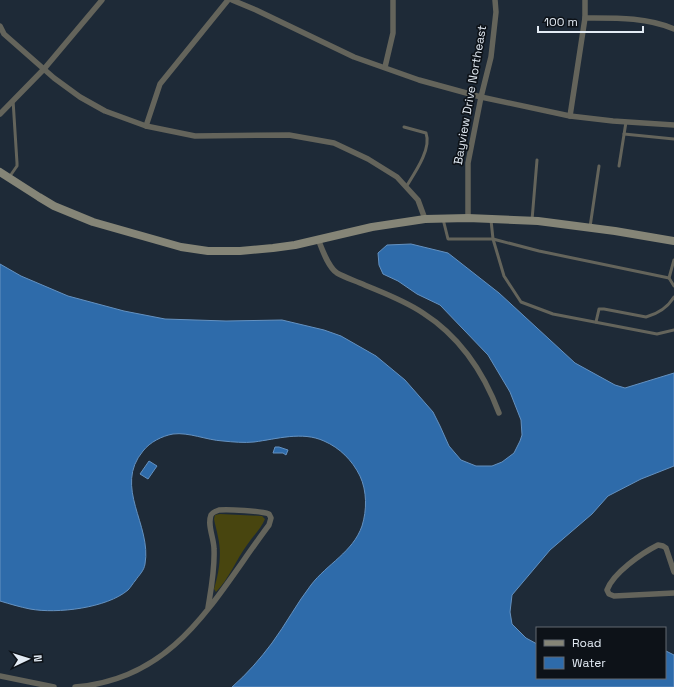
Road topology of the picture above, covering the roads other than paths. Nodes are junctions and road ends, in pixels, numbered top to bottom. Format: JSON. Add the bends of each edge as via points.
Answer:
{"nodes":[{"id":1,"x":102,"y":0,"type":"edge"},
{"id":2,"x":228,"y":0,"type":"edge"},
{"id":3,"x":232,"y":0,"type":"edge"},
{"id":4,"x":393,"y":0,"type":"edge"},
{"id":5,"x":495,"y":0,"type":"edge"},
{"id":6,"x":585,"y":0,"type":"edge"},
{"id":7,"x":585,"y":18,"type":"junction"},
{"id":8,"x":0,"y":26,"type":"edge"},
{"id":9,"x":674,"y":29,"type":"edge"},
{"id":10,"x":384,"y":67,"type":"junction"},
{"id":11,"x":44,"y":69,"type":"junction"},
{"id":12,"x":481,"y":97,"type":"junction"},
{"id":13,"x":13,"y":100,"type":"junction"},
{"id":14,"x":0,"y":114,"type":"edge"},
{"id":15,"x":570,"y":116,"type":"junction"},
{"id":16,"x":626,"y":122,"type":"junction"},
{"id":17,"x":674,"y":125,"type":"edge"},
{"id":18,"x":146,"y":126,"type":"junction"},
{"id":19,"x":404,"y":128,"type":"dead end"},
{"id":20,"x":624,"y":134,"type":"junction"},
{"id":21,"x":674,"y":139,"type":"edge"},
{"id":22,"x":537,"y":160,"type":"dead end"},
{"id":23,"x":598,"y":166,"type":"dead end"},
{"id":24,"x":619,"y":166,"type":"dead end"},
{"id":25,"x":0,"y":172,"type":"edge"},
{"id":26,"x":8,"y":178,"type":"junction"},
{"id":27,"x":406,"y":187,"type":"junction"},
{"id":28,"x":468,"y":218,"type":"junction"},
{"id":29,"x":491,"y":218,"type":"junction"},
{"id":30,"x":425,"y":219,"type":"junction"},
{"id":31,"x":443,"y":219,"type":"junction"},
{"id":32,"x":532,"y":220,"type":"junction"},
{"id":33,"x":590,"y":227,"type":"junction"},
{"id":34,"x":318,"y":239,"type":"junction"},
{"id":35,"x":492,"y":239,"type":"junction"},
{"id":36,"x":674,"y":241,"type":"edge"},
{"id":37,"x":674,"y":260,"type":"edge"},
{"id":38,"x":669,"y":278,"type":"junction"},
{"id":39,"x":674,"y":286,"type":"edge"},
{"id":40,"x":674,"y":297,"type":"edge"},
{"id":41,"x":596,"y":322,"type":"junction"},
{"id":42,"x":674,"y":330,"type":"edge"},
{"id":43,"x":498,"y":413,"type":"dead end"},
{"id":44,"x":674,"y":572,"type":"edge"},
{"id":45,"x":674,"y":593,"type":"edge"},
{"id":46,"x":208,"y":608,"type":"junction"},
{"id":47,"x":0,"y":676,"type":"edge"},
{"id":48,"x":54,"y":687,"type":"edge"},
{"id":49,"x":75,"y":687,"type":"edge"}],
"edges":[{"from":1,"to":11,"type":"street"},
{"from":2,"to":18,"type":"street","via":[[160,84]]},
{"from":3,"to":10,"type":"street","via":[[354,57]]},
{"from":4,"to":10,"type":"street","via":[[393,33]]},
{"from":5,"to":12,"type":"street","name":"Bayview Drive Northeast","via":[[491,57]]},
{"from":6,"to":7,"type":"street"},
{"from":7,"to":9,"type":"street","via":[[632,19]]},
{"from":7,"to":15,"type":"street"},
{"from":8,"to":11,"type":"street","via":[[4,34]]},
{"from":10,"to":12,"type":"street","via":[[419,80]]},
{"from":11,"to":13,"type":"street"},
{"from":11,"to":18,"type":"street","via":[[80,97],[105,111]]},
{"from":12,"to":15,"type":"street"},
{"from":12,"to":28,"type":"street","name":"Bayview Drive Northeast","via":[[468,162]]},
{"from":13,"to":14,"type":"street"},
{"from":13,"to":26,"type":"lane","via":[[17,166]]},
{"from":15,"to":16,"type":"street"},
{"from":16,"to":17,"type":"street"},
{"from":16,"to":20,"type":"lane"},
{"from":18,"to":27,"type":"street","via":[[195,136],[289,136],[334,143],[368,159],[397,177]]},
{"from":19,"to":27,"type":"lane","via":[[426,133],[428,138],[425,154]]},
{"from":20,"to":21,"type":"lane"},
{"from":20,"to":24,"type":"lane"},
{"from":22,"to":32,"type":"lane"},
{"from":23,"to":33,"type":"lane"},
{"from":25,"to":26,"type":"street"},
{"from":26,"to":34,"type":"street","via":[[49,203],[93,222],[195,250],[259,250]]},
{"from":27,"to":30,"type":"street","via":[[418,200]]},
{"from":28,"to":29,"type":"street"},
{"from":28,"to":31,"type":"street"},
{"from":29,"to":32,"type":"street"},
{"from":29,"to":35,"type":"lane"},
{"from":30,"to":31,"type":"street"},
{"from":30,"to":34,"type":"street"},
{"from":31,"to":35,"type":"lane","via":[[448,239]]},
{"from":32,"to":33,"type":"street"},
{"from":33,"to":36,"type":"street"},
{"from":34,"to":43,"type":"street","via":[[324,255],[336,273],[423,312],[442,327],[462,348],[479,372],[492,394]]},
{"from":35,"to":38,"type":"lane"},
{"from":35,"to":41,"type":"lane","via":[[504,276],[521,302],[553,314]]},
{"from":37,"to":38,"type":"lane"},
{"from":38,"to":39,"type":"lane"},
{"from":40,"to":41,"type":"lane","via":[[666,307],[646,317],[599,309]]},
{"from":41,"to":42,"type":"lane","via":[[657,334]]},
{"from":44,"to":45,"type":"street","via":[[666,548],[658,545],[623,568],[610,582],[607,590],[614,596]]},
{"from":46,"to":46,"type":"street","via":[[269,525],[269,514],[224,510],[211,515],[214,566]]},
{"from":46,"to":49,"type":"street","via":[[176,645],[148,665],[110,681]]},
{"from":47,"to":48,"type":"street"}]}
